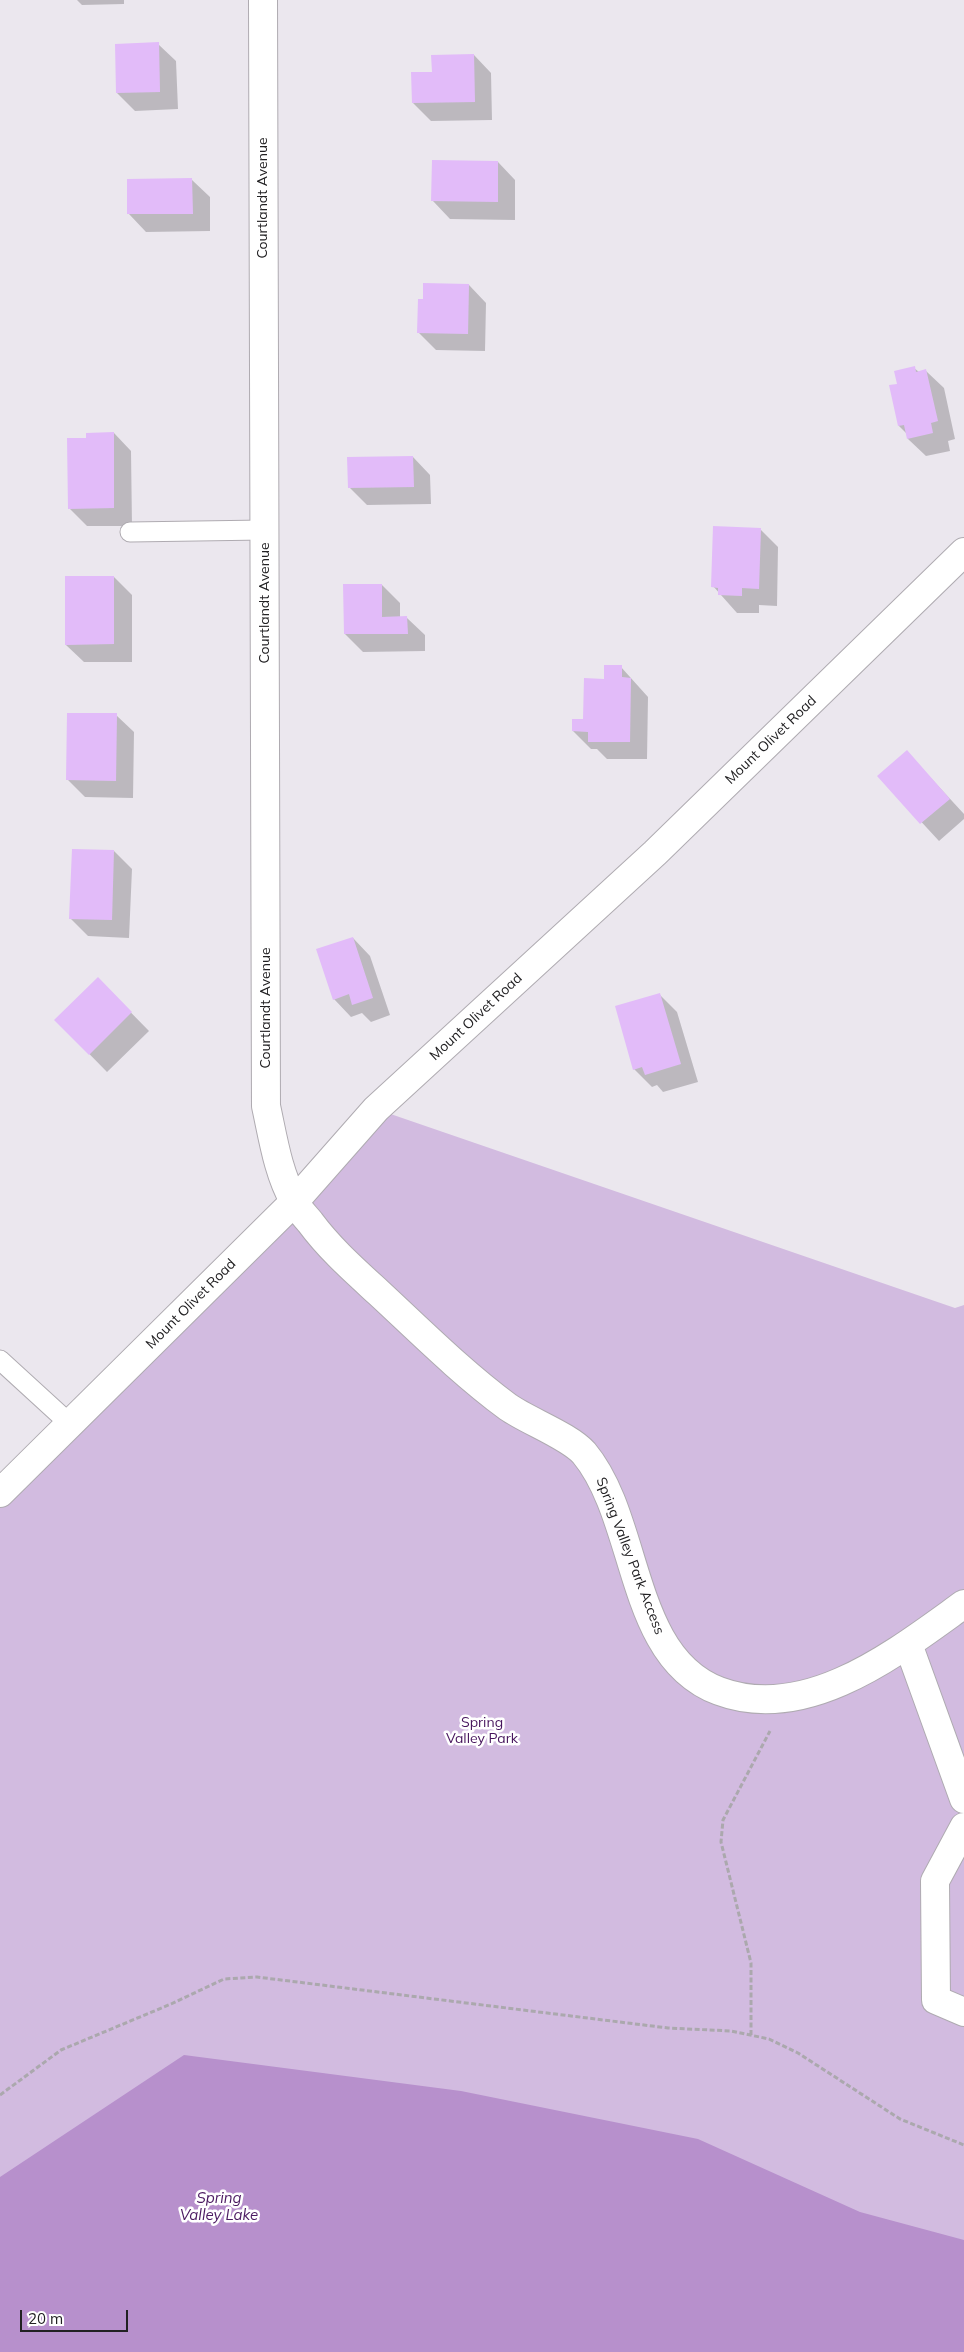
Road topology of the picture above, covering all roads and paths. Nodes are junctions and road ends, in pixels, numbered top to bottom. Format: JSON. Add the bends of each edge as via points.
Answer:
{"nodes":[{"id":1,"x":263,"y":0,"type":"edge"},
{"id":2,"x":264,"y":530,"type":"junction"},
{"id":3,"x":130,"y":532,"type":"dead end"},
{"id":4,"x":964,"y":552,"type":"edge"},
{"id":5,"x":294,"y":1202,"type":"junction"},
{"id":6,"x":0,"y":1360,"type":"edge"},
{"id":7,"x":70,"y":1424,"type":"junction"},
{"id":8,"x":0,"y":1493,"type":"edge"},
{"id":9,"x":964,"y":1604,"type":"edge"},
{"id":10,"x":908,"y":1644,"type":"junction"},
{"id":11,"x":781,"y":1698,"type":"junction"},
{"id":12,"x":964,"y":1799,"type":"edge"},
{"id":13,"x":964,"y":1827,"type":"edge"},
{"id":14,"x":964,"y":2012,"type":"edge"},
{"id":15,"x":750,"y":2035,"type":"junction"},
{"id":16,"x":0,"y":2095,"type":"edge"},
{"id":17,"x":964,"y":2145,"type":"edge"}],
"edges":[{"from":1,"to":2,"type":"street","name":"Courtlandt Avenue"},
{"from":2,"to":3,"type":"lane"},
{"from":2,"to":5,"type":"street","name":"Courtlandt Avenue","via":[[266,1106],[276,1153]]},
{"from":4,"to":5,"type":"street","name":"Mount Olivet Road","via":[[655,853],[376,1109]]},
{"from":5,"to":7,"type":"street","name":"Mount Olivet Road"},
{"from":5,"to":11,"type":"street","name":"Spring Valley Park Access","via":[[328,1246],[467,1375],[511,1409],[582,1451],[600,1475],[653,1625],[667,1650],[694,1678],[719,1691],[754,1700]]},
{"from":6,"to":7,"type":"lane"},
{"from":7,"to":8,"type":"street","name":"Mount Olivet Road"},
{"from":9,"to":10,"type":"street","name":"Spring Valley Park Access"},
{"from":10,"to":11,"type":"street","name":"Spring Valley Park Access","via":[[837,1684],[795,1698]]},
{"from":10,"to":12,"type":"street"},
{"from":11,"to":15,"type":"path","via":[[773,1726],[723,1820],[721,1842],[751,1963]]},
{"from":13,"to":14,"type":"street","via":[[935,1881],[936,2000]]},
{"from":15,"to":16,"type":"path","via":[[731,2030],[668,2028],[394,1993],[237,1977],[224,1979],[61,2050]]},
{"from":15,"to":17,"type":"path","via":[[769,2039],[798,2053],[900,2119]]}]}
